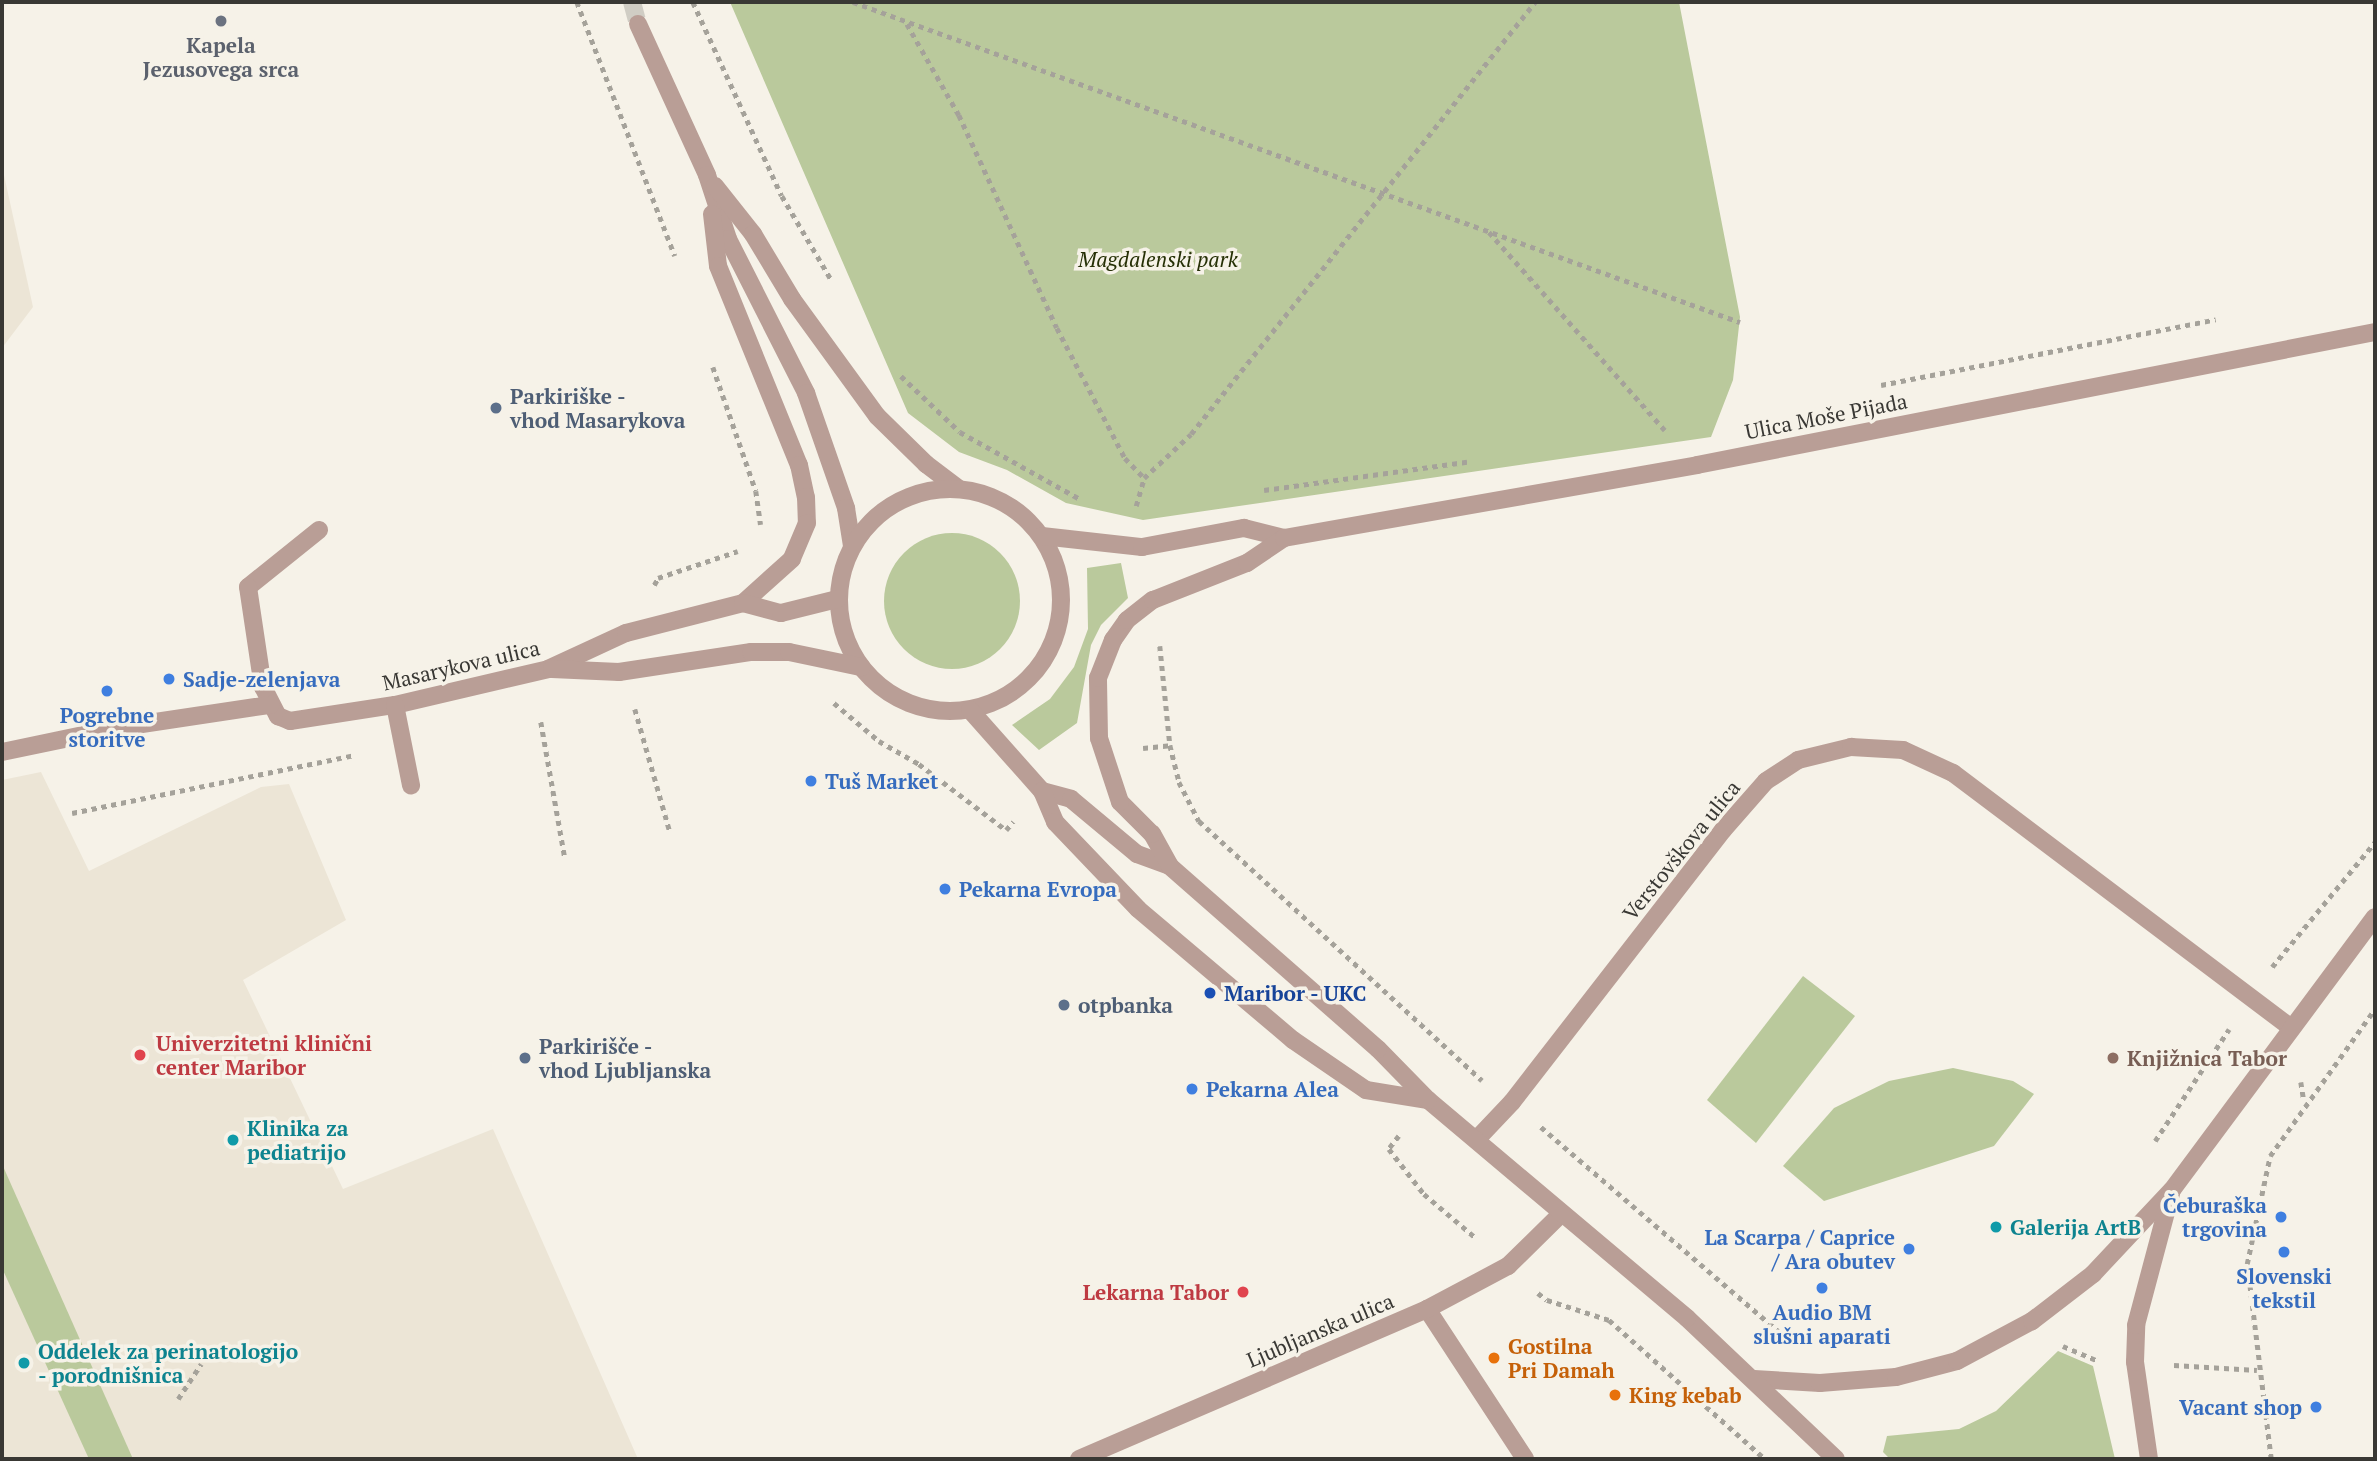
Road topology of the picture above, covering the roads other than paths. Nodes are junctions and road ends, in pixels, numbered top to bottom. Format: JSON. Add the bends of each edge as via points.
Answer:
{"nodes":[{"id":1,"x":638,"y":24,"type":"tunnel mouth"},
{"id":2,"x":706,"y":175,"type":"junction"},
{"id":3,"x":2375,"y":332,"type":"edge"},
{"id":4,"x":959,"y":489,"type":"junction"},
{"id":5,"x":319,"y":530,"type":"dead end"},
{"id":6,"x":1042,"y":536,"type":"junction"},
{"id":7,"x":1284,"y":538,"type":"junction"},
{"id":8,"x":852,"y":545,"type":"junction"},
{"id":9,"x":837,"y":599,"type":"junction"},
{"id":10,"x":743,"y":603,"type":"junction"},
{"id":11,"x":860,"y":667,"type":"junction"},
{"id":12,"x":548,"y":669,"type":"junction"},
{"id":13,"x":270,"y":705,"type":"junction"},
{"id":14,"x":395,"y":705,"type":"junction"},
{"id":15,"x":970,"y":710,"type":"junction"},
{"id":16,"x":2,"y":752,"type":"edge"},
{"id":17,"x":411,"y":785,"type":"dead end"},
{"id":18,"x":1042,"y":791,"type":"junction"},
{"id":19,"x":1170,"y":866,"type":"junction"},
{"id":20,"x":2375,"y":916,"type":"edge"},
{"id":21,"x":2291,"y":1028,"type":"junction"},
{"id":22,"x":1428,"y":1100,"type":"junction"},
{"id":23,"x":1477,"y":1139,"type":"junction"},
{"id":24,"x":2172,"y":1190,"type":"junction"},
{"id":25,"x":1562,"y":1214,"type":"junction"},
{"id":26,"x":1427,"y":1309,"type":"junction"},
{"id":27,"x":1754,"y":1379,"type":"junction"},
{"id":28,"x":1079,"y":1459,"type":"edge"},
{"id":29,"x":1525,"y":1459,"type":"edge"},
{"id":30,"x":1836,"y":1459,"type":"edge"},
{"id":31,"x":2149,"y":1459,"type":"edge"}],
"edges":[{"from":1,"to":2,"type":"street"},
{"from":2,"to":4,"type":"street","via":[[753,234],[792,299],[877,416]]},
{"from":2,"to":8,"type":"street","via":[[728,239],[806,393],[846,508]]},
{"from":2,"to":10,"type":"street","via":[[718,266],[799,465],[806,497],[807,523],[792,559]]},
{"from":3,"to":7,"type":"street","name":"Ulica Moše Pijada","via":[[1697,465]]},
{"from":4,"to":6,"type":"street","via":[[1003,501]]},
{"from":4,"to":8,"type":"street","via":[[936,489],[892,505]]},
{"from":5,"to":13,"type":"street","via":[[253,581],[248,601]]},
{"from":6,"to":7,"type":"street","via":[[1142,547],[1244,528]]},
{"from":6,"to":15,"type":"street","via":[[1060,574],[1060,620],[1051,649],[1025,682],[1000,700]]},
{"from":7,"to":19,"type":"street","via":[[1247,563],[1153,600],[1127,620],[1113,639],[1098,678],[1096,711],[1109,775],[1120,802],[1152,834]]},
{"from":8,"to":9,"type":"street","via":[[840,575]]},
{"from":9,"to":10,"type":"street","name":"Masarykova ulica","via":[[781,613]]},
{"from":9,"to":11,"type":"street","via":[[845,635]]},
{"from":10,"to":12,"type":"street","name":"Masarykova ulica","via":[[626,633]]},
{"from":11,"to":12,"type":"street","via":[[789,652],[751,652],[619,672]]},
{"from":11,"to":15,"type":"street","via":[[883,690],[908,703],[927,709]]},
{"from":12,"to":14,"type":"street","name":"Masarykova ulica"},
{"from":13,"to":14,"type":"street","name":"Masarykova ulica","via":[[278,716],[290,721],[311,721]]},
{"from":13,"to":16,"type":"street","via":[[122,727]]},
{"from":14,"to":17,"type":"street"},
{"from":15,"to":18,"type":"street"},
{"from":18,"to":19,"type":"street","via":[[1071,799],[1137,854]]},
{"from":18,"to":22,"type":"street","via":[[1055,822],[1138,909],[1293,1041],[1366,1090]]},
{"from":19,"to":22,"type":"street","via":[[1378,1049]]},
{"from":20,"to":21,"type":"street"},
{"from":21,"to":23,"type":"street","name":"Verstovškova ulica","via":[[1952,773],[1903,750],[1851,747],[1798,760],[1766,781],[1512,1102]]},
{"from":21,"to":24,"type":"street"},
{"from":22,"to":23,"type":"street"},
{"from":23,"to":25,"type":"street"},
{"from":24,"to":27,"type":"street","via":[[2093,1274],[2032,1321],[1957,1361],[1896,1377],[1820,1383]]},
{"from":24,"to":31,"type":"street","via":[[2136,1325],[2135,1362]]},
{"from":25,"to":26,"type":"street","name":"Ljubljanska ulica","via":[[1508,1266]]},
{"from":25,"to":27,"type":"street"},
{"from":26,"to":28,"type":"street","name":"Ljubljanska ulica"},
{"from":26,"to":29,"type":"street"},
{"from":27,"to":30,"type":"street"}]}
